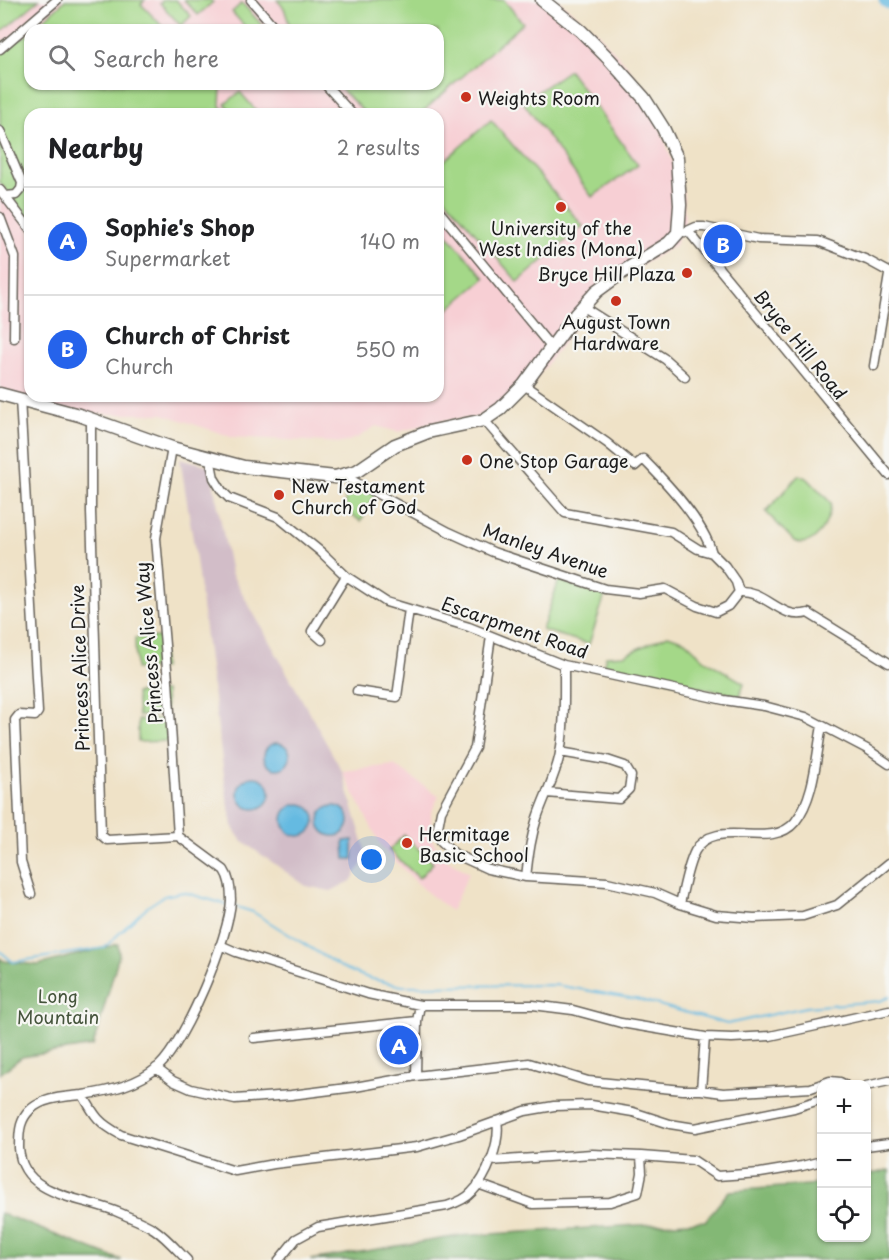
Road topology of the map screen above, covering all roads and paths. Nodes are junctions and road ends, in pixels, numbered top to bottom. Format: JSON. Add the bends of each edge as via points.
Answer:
{"nodes":[{"id":1,"x":57,"y":0,"type":"edge"},
{"id":2,"x":251,"y":0,"type":"edge"},
{"id":3,"x":542,"y":0,"type":"edge"},
{"id":4,"x":29,"y":24,"type":"edge"},
{"id":5,"x":272,"y":24,"type":"edge"},
{"id":6,"x":24,"y":28,"type":"edge"},
{"id":7,"x":0,"y":49,"type":"edge"},
{"id":8,"x":330,"y":90,"type":"edge"},
{"id":9,"x":347,"y":108,"type":"edge"},
{"id":10,"x":0,"y":131,"type":"edge"},
{"id":11,"x":3,"y":193,"type":"edge"},
{"id":12,"x":0,"y":217,"type":"edge"},
{"id":13,"x":444,"y":217,"type":"edge"},
{"id":14,"x":24,"y":221,"type":"edge"},
{"id":15,"x":683,"y":232,"type":"junction"},
{"id":16,"x":889,"y":274,"type":"edge"},
{"id":17,"x":583,"y":307,"type":"junction"},
{"id":18,"x":14,"y":338,"type":"dead end"},
{"id":19,"x":551,"y":347,"type":"junction"},
{"id":20,"x":874,"y":366,"type":"dead end"},
{"id":21,"x":685,"y":377,"type":"dead end"},
{"id":22,"x":524,"y":385,"type":"junction"},
{"id":23,"x":0,"y":394,"type":"edge"},
{"id":24,"x":20,"y":399,"type":"junction"},
{"id":25,"x":24,"y":400,"type":"edge"},
{"id":26,"x":31,"y":402,"type":"edge"},
{"id":27,"x":484,"y":420,"type":"junction"},
{"id":28,"x":91,"y":421,"type":"junction"},
{"id":29,"x":172,"y":448,"type":"junction"},
{"id":30,"x":210,"y":458,"type":"junction"},
{"id":31,"x":344,"y":476,"type":"junction"},
{"id":32,"x":889,"y":476,"type":"edge"},
{"id":33,"x":712,"y":554,"type":"junction"},
{"id":34,"x":346,"y":576,"type":"junction"},
{"id":35,"x":740,"y":592,"type":"junction"},
{"id":36,"x":409,"y":609,"type":"junction"},
{"id":37,"x":491,"y":636,"type":"junction"},
{"id":38,"x":322,"y":640,"type":"dead end"},
{"id":39,"x":889,"y":663,"type":"edge"},
{"id":40,"x":564,"y":665,"type":"junction"},
{"id":41,"x":357,"y":691,"type":"dead end"},
{"id":42,"x":822,"y":726,"type":"junction"},
{"id":43,"x":560,"y":752,"type":"junction"},
{"id":44,"x":889,"y":764,"type":"edge"},
{"id":45,"x":547,"y":793,"type":"junction"},
{"id":46,"x":178,"y":836,"type":"junction"},
{"id":47,"x":889,"y":863,"type":"edge"},
{"id":48,"x":526,"y":877,"type":"junction"},
{"id":49,"x":31,"y":894,"type":"dead end"},
{"id":50,"x":680,"y":904,"type":"junction"},
{"id":51,"x":220,"y":945,"type":"junction"},
{"id":52,"x":420,"y":1005,"type":"junction"},
{"id":53,"x":889,"y":1010,"type":"edge"},
{"id":54,"x":417,"y":1021,"type":"junction"},
{"id":55,"x":705,"y":1037,"type":"junction"},
{"id":56,"x":254,"y":1038,"type":"dead end"},
{"id":57,"x":156,"y":1068,"type":"junction"},
{"id":58,"x":416,"y":1076,"type":"junction"},
{"id":59,"x":886,"y":1084,"type":"edge"},
{"id":60,"x":817,"y":1086,"type":"edge"},
{"id":61,"x":871,"y":1086,"type":"edge"},
{"id":62,"x":701,"y":1090,"type":"junction"},
{"id":63,"x":83,"y":1095,"type":"junction"},
{"id":64,"x":817,"y":1101,"type":"edge"},
{"id":65,"x":497,"y":1121,"type":"junction"},
{"id":66,"x":889,"y":1143,"type":"edge"},
{"id":67,"x":871,"y":1145,"type":"edge"},
{"id":68,"x":641,"y":1156,"type":"junction"},
{"id":69,"x":490,"y":1161,"type":"junction"},
{"id":70,"x":817,"y":1162,"type":"edge"},
{"id":71,"x":478,"y":1184,"type":"junction"},
{"id":72,"x":188,"y":1260,"type":"edge"},
{"id":73,"x":279,"y":1260,"type":"edge"}],
"edges":[{"from":1,"to":4,"type":"street"},
{"from":2,"to":5,"type":"street"},
{"from":3,"to":15,"type":"street","via":[[609,59],[644,98],[663,128],[677,158]]},
{"from":6,"to":7,"type":"street"},
{"from":8,"to":9,"type":"street"},
{"from":10,"to":11,"type":"street","via":[[22,183],[16,195]]},
{"from":11,"to":14,"type":"street"},
{"from":12,"to":18,"type":"street","via":[[15,257]]},
{"from":13,"to":19,"type":"street"},
{"from":15,"to":16,"type":"street","via":[[704,227],[758,239],[818,241],[867,260]]},
{"from":15,"to":17,"type":"street","via":[[597,291]]},
{"from":15,"to":32,"type":"street","name":"Bryce Hill Road"},
{"from":16,"to":20,"type":"street"},
{"from":17,"to":19,"type":"street"},
{"from":17,"to":21,"type":"street","via":[[665,359]]},
{"from":19,"to":22,"type":"street"},
{"from":22,"to":27,"type":"street"},
{"from":22,"to":33,"type":"street","via":[[633,464],[643,459],[699,526]]},
{"from":23,"to":24,"type":"street"},
{"from":24,"to":25,"type":"street"},
{"from":24,"to":49,"type":"street","via":[[38,712],[35,716],[19,715],[15,720],[21,862]]},
{"from":26,"to":28,"type":"street"},
{"from":27,"to":31,"type":"street","via":[[428,432],[395,445]]},
{"from":27,"to":33,"type":"street","via":[[565,513],[671,532]]},
{"from":28,"to":29,"type":"street"},
{"from":28,"to":46,"type":"street","name":"Princess Alice Drive","via":[[101,835],[107,840]]},
{"from":29,"to":30,"type":"street"},
{"from":29,"to":46,"type":"street","name":"Princess Alice Way","via":[[156,538]]},
{"from":30,"to":31,"type":"street","via":[[244,467]]},
{"from":30,"to":34,"type":"street","name":"Escarpment Road","via":[[214,478],[229,498],[278,517]]},
{"from":31,"to":35,"type":"street","name":"Manley Avenue","via":[[493,552],[605,589],[639,593],[665,589],[716,612],[728,606]]},
{"from":33,"to":35,"type":"street"},
{"from":34,"to":36,"type":"street","name":"Escarpment Road","via":[[386,602]]},
{"from":34,"to":38,"type":"street","via":[[312,632]]},
{"from":35,"to":39,"type":"street","via":[[757,594],[784,611],[808,613]]},
{"from":36,"to":37,"type":"street","name":"Escarpment Road"},
{"from":36,"to":41,"type":"street","via":[[397,697]]},
{"from":37,"to":40,"type":"street","name":"Escarpment Road"},
{"from":37,"to":48,"type":"street","via":[[475,748],[441,811],[438,827],[441,841],[455,854],[488,869]]},
{"from":40,"to":42,"type":"street","name":"Escarpment Road","via":[[764,706],[806,717]]},
{"from":40,"to":43,"type":"street"},
{"from":42,"to":44,"type":"street","name":"Escarpment Road"},
{"from":42,"to":50,"type":"street","via":[[808,795],[795,821],[786,831],[721,834],[706,839],[689,867]]},
{"from":43,"to":45,"type":"street"},
{"from":43,"to":45,"type":"street","via":[[625,766],[632,776],[629,789],[619,799]]},
{"from":45,"to":48,"type":"street","via":[[531,841]]},
{"from":46,"to":51,"type":"street","via":[[228,877],[230,905]]},
{"from":47,"to":50,"type":"street","via":[[837,905],[803,916],[716,915]]},
{"from":48,"to":50,"type":"street","via":[[607,882],[656,893]]},
{"from":51,"to":52,"type":"street","via":[[368,994]]},
{"from":51,"to":57,"type":"street","via":[[185,1028],[169,1056]]},
{"from":52,"to":54,"type":"street"},
{"from":52,"to":55,"type":"street","via":[[533,1005]]},
{"from":53,"to":55,"type":"street","via":[[770,1035]]},
{"from":54,"to":56,"type":"street"},
{"from":54,"to":58,"type":"street"},
{"from":55,"to":62,"type":"street"},
{"from":57,"to":58,"type":"street","via":[[191,1089],[235,1099],[355,1087]]},
{"from":57,"to":63,"type":"street","via":[[124,1086]]},
{"from":58,"to":62,"type":"street","via":[[529,1063],[588,1081]]},
{"from":59,"to":61,"type":"street"},
{"from":60,"to":62,"type":"street","via":[[723,1093]]},
{"from":63,"to":65,"type":"street","via":[[103,1126],[121,1135],[236,1171],[417,1147]]},
{"from":63,"to":72,"type":"street","via":[[46,1100],[27,1113],[19,1142],[20,1160],[27,1174],[58,1193],[117,1211],[154,1229]]},
{"from":64,"to":65,"type":"street","via":[[695,1128],[591,1105],[554,1106]]},
{"from":65,"to":69,"type":"street","via":[[499,1132]]},
{"from":66,"to":67,"type":"street"},
{"from":68,"to":69,"type":"street","via":[[592,1154]]},
{"from":68,"to":70,"type":"street","via":[[693,1160],[717,1176]]},
{"from":68,"to":71,"type":"street","via":[[638,1193],[610,1202],[533,1204]]},
{"from":69,"to":71,"type":"street"},
{"from":71,"to":73,"type":"street","via":[[473,1192],[447,1206],[318,1227],[296,1239]]}]}
